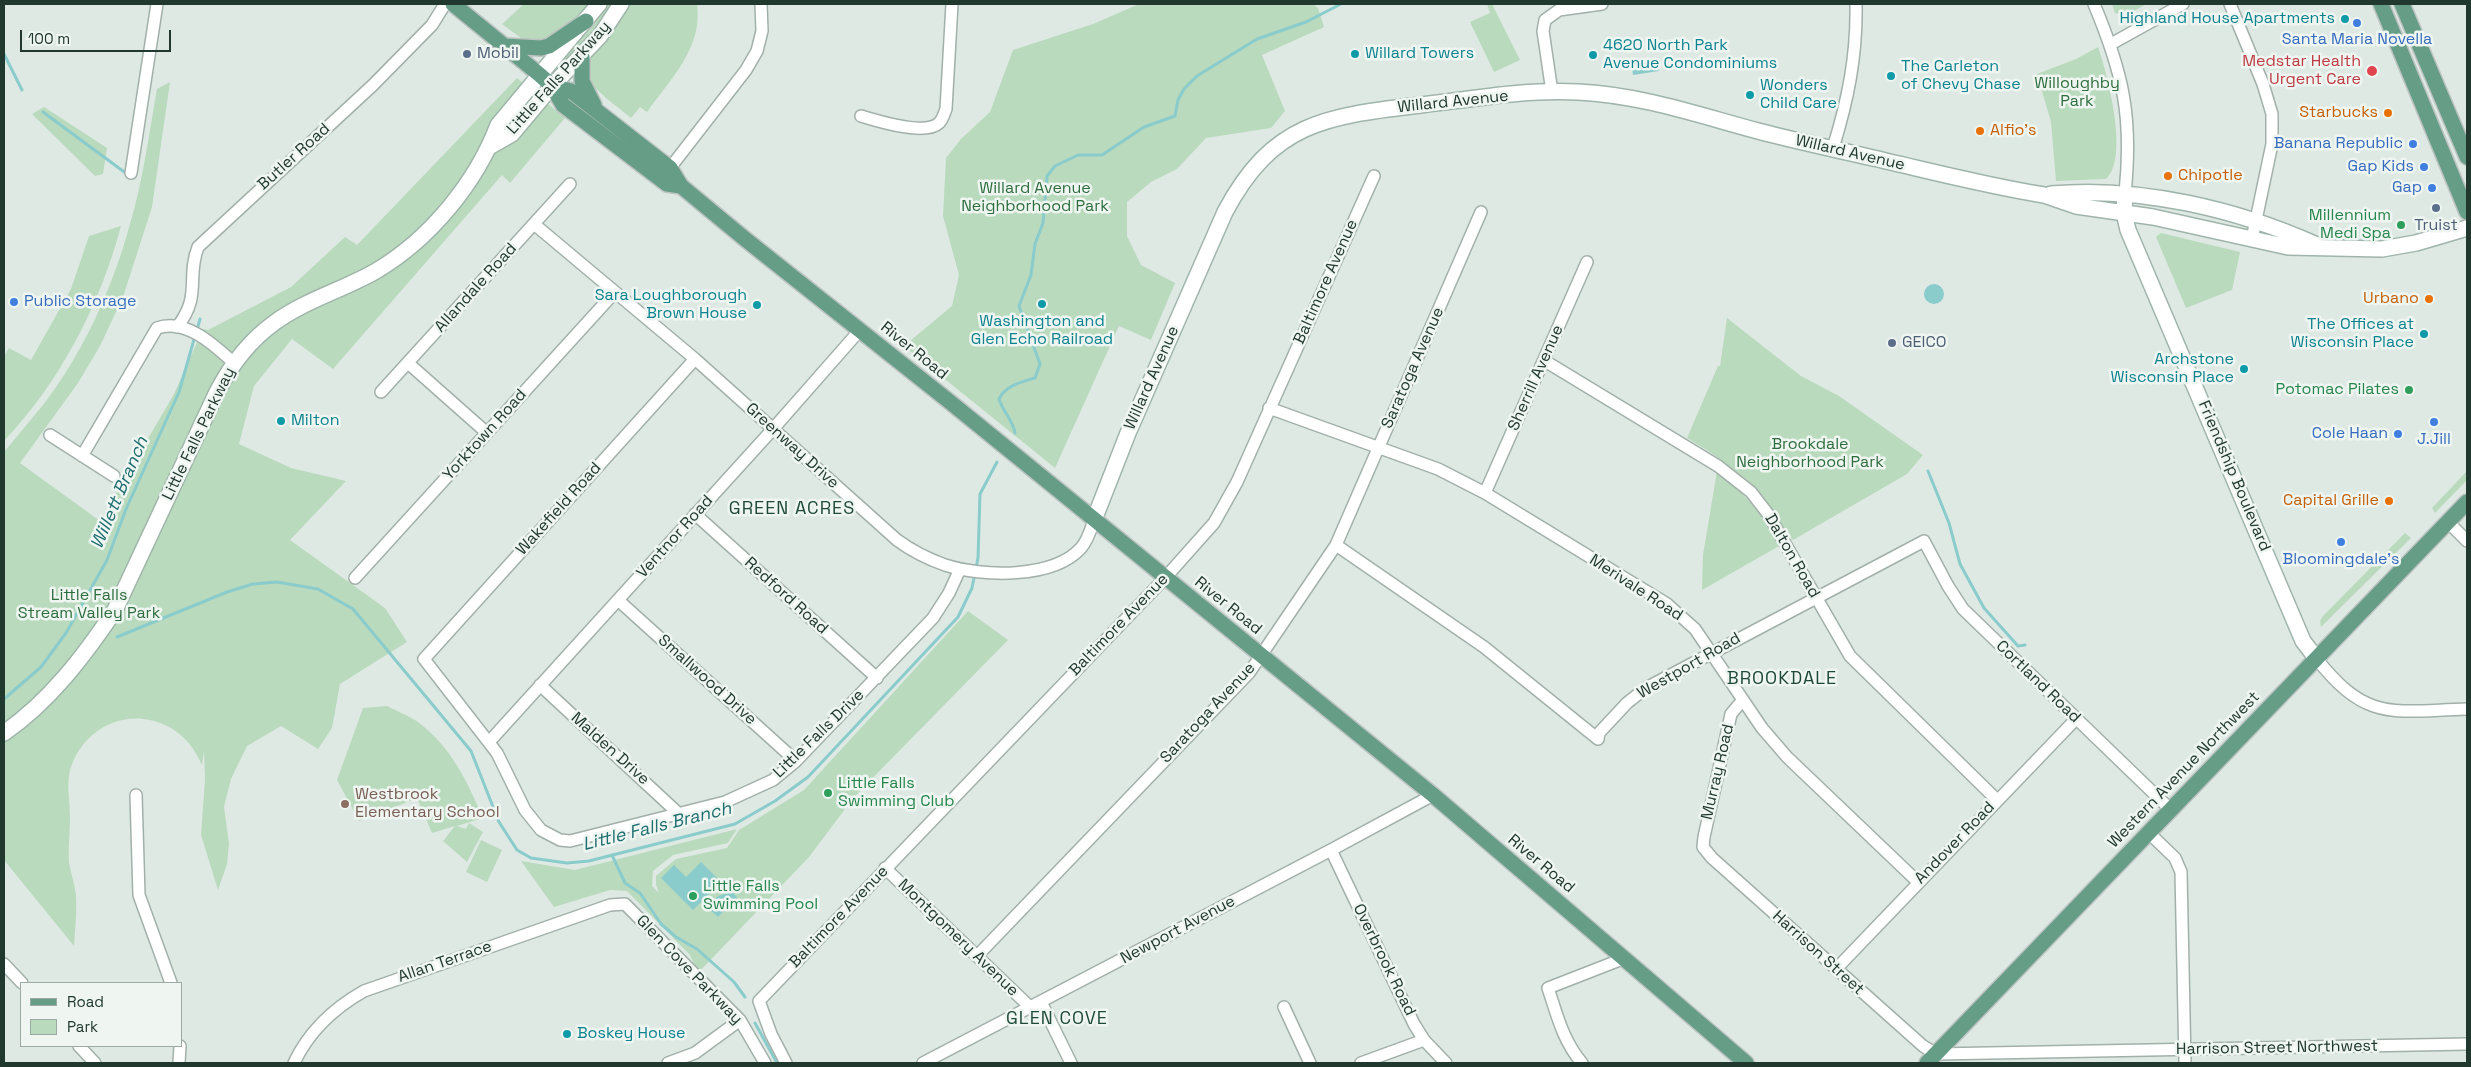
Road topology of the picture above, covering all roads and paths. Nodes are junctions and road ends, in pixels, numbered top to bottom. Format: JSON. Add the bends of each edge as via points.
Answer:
{"nodes":[{"id":1,"x":157,"y":4,"type":"edge"},
{"id":2,"x":445,"y":4,"type":"edge"},
{"id":3,"x":453,"y":4,"type":"edge"},
{"id":4,"x":599,"y":4,"type":"edge"},
{"id":5,"x":621,"y":4,"type":"edge"},
{"id":6,"x":761,"y":4,"type":"edge"},
{"id":7,"x":952,"y":4,"type":"edge"},
{"id":8,"x":1602,"y":4,"type":"edge"},
{"id":9,"x":1856,"y":4,"type":"edge"},
{"id":10,"x":2094,"y":4,"type":"edge"},
{"id":11,"x":2184,"y":4,"type":"edge"},
{"id":12,"x":2230,"y":4,"type":"edge"},
{"id":13,"x":2382,"y":4,"type":"edge"},
{"id":14,"x":2402,"y":4,"type":"edge"},
{"id":15,"x":586,"y":20,"type":"junction"},
{"id":16,"x":2111,"y":44,"type":"junction"},
{"id":17,"x":506,"y":46,"type":"junction"},
{"id":18,"x":582,"y":56,"type":"junction"},
{"id":19,"x":540,"y":75,"type":"junction"},
{"id":20,"x":552,"y":86,"type":"junction"},
{"id":21,"x":1552,"y":92,"type":"junction"},
{"id":22,"x":601,"y":114,"type":"junction"},
{"id":23,"x":861,"y":116,"type":"dead end"},
{"id":24,"x":491,"y":146,"type":"junction"},
{"id":25,"x":616,"y":146,"type":"junction"},
{"id":26,"x":1833,"y":148,"type":"junction"},
{"id":27,"x":2467,"y":157,"type":"edge"},
{"id":28,"x":670,"y":168,"type":"junction"},
{"id":29,"x":131,"y":173,"type":"dead end"},
{"id":30,"x":1374,"y":176,"type":"dead end"},
{"id":31,"x":570,"y":184,"type":"dead end"},
{"id":32,"x":681,"y":186,"type":"junction"},
{"id":33,"x":2125,"y":193,"type":"junction"},
{"id":34,"x":2044,"y":195,"type":"junction"},
{"id":35,"x":1481,"y":212,"type":"dead end"},
{"id":36,"x":2467,"y":212,"type":"edge"},
{"id":37,"x":2124,"y":213,"type":"junction"},
{"id":38,"x":2256,"y":222,"type":"junction"},
{"id":39,"x":534,"y":224,"type":"junction"},
{"id":40,"x":2467,"y":228,"type":"edge"},
{"id":41,"x":2252,"y":239,"type":"junction"},
{"id":42,"x":2324,"y":248,"type":"junction"},
{"id":43,"x":1587,"y":262,"type":"dead end"},
{"id":44,"x":615,"y":292,"type":"junction"},
{"id":45,"x":183,"y":329,"type":"junction"},
{"id":46,"x":860,"y":330,"type":"junction"},
{"id":47,"x":695,"y":359,"type":"junction"},
{"id":48,"x":1544,"y":361,"type":"junction"},
{"id":49,"x":234,"y":363,"type":"junction"},
{"id":50,"x":408,"y":363,"type":"junction"},
{"id":51,"x":381,"y":392,"type":"dead end"},
{"id":52,"x":1269,"y":408,"type":"junction"},
{"id":53,"x":773,"y":429,"type":"junction"},
{"id":54,"x":487,"y":433,"type":"junction"},
{"id":55,"x":50,"y":436,"type":"dead end"},
{"id":56,"x":1378,"y":447,"type":"junction"},
{"id":57,"x":82,"y":456,"type":"junction"},
{"id":58,"x":114,"y":476,"type":"dead end"},
{"id":59,"x":1485,"y":494,"type":"junction"},
{"id":60,"x":2467,"y":502,"type":"edge"},
{"id":61,"x":695,"y":514,"type":"junction"},
{"id":62,"x":1094,"y":520,"type":"junction"},
{"id":63,"x":2448,"y":522,"type":"junction"},
{"id":64,"x":1924,"y":540,"type":"joint"},
{"id":65,"x":2467,"y":541,"type":"edge"},
{"id":66,"x":1336,"y":545,"type":"junction"},
{"id":67,"x":964,"y":570,"type":"junction"},
{"id":68,"x":355,"y":578,"type":"dead end"},
{"id":69,"x":1165,"y":578,"type":"junction"},
{"id":70,"x":1816,"y":597,"type":"junction"},
{"id":71,"x":618,"y":600,"type":"junction"},
{"id":72,"x":1711,"y":652,"type":"junction"},
{"id":73,"x":1261,"y":655,"type":"junction"},
{"id":74,"x":424,"y":658,"type":"joint"},
{"id":75,"x":2316,"y":658,"type":"junction"},
{"id":76,"x":877,"y":678,"type":"junction"},
{"id":77,"x":540,"y":685,"type":"junction"},
{"id":78,"x":1742,"y":701,"type":"junction"},
{"id":79,"x":2467,"y":710,"type":"edge"},
{"id":80,"x":2076,"y":719,"type":"junction"},
{"id":81,"x":4,"y":733,"type":"edge"},
{"id":82,"x":489,"y":742,"type":"junction"},
{"id":83,"x":796,"y":761,"type":"junction"},
{"id":84,"x":1433,"y":794,"type":"junction"},
{"id":85,"x":136,"y":795,"type":"dead end"},
{"id":86,"x":1997,"y":800,"type":"junction"},
{"id":87,"x":2170,"y":809,"type":"junction"},
{"id":88,"x":680,"y":814,"type":"junction"},
{"id":89,"x":2148,"y":832,"type":"junction"},
{"id":90,"x":1704,"y":847,"type":"joint"},
{"id":91,"x":1331,"y":850,"type":"junction"},
{"id":92,"x":885,"y":868,"type":"junction"},
{"id":93,"x":1918,"y":882,"type":"junction"},
{"id":94,"x":625,"y":904,"type":"joint"},
{"id":95,"x":977,"y":956,"type":"junction"},
{"id":96,"x":1625,"y":958,"type":"junction"},
{"id":97,"x":4,"y":964,"type":"edge"},
{"id":98,"x":1836,"y":969,"type":"junction"},
{"id":99,"x":21,"y":982,"type":"edge"},
{"id":100,"x":171,"y":982,"type":"edge"},
{"id":101,"x":759,"y":1001,"type":"joint"},
{"id":102,"x":1036,"y":1004,"type":"junction"},
{"id":103,"x":1284,"y":1007,"type":"dead end"},
{"id":104,"x":740,"y":1020,"type":"junction"},
{"id":105,"x":1424,"y":1040,"type":"junction"},
{"id":106,"x":2467,"y":1044,"type":"edge"},
{"id":107,"x":80,"y":1047,"type":"edge"},
{"id":108,"x":180,"y":1047,"type":"edge"},
{"id":109,"x":2184,"y":1049,"type":"junction"},
{"id":110,"x":1931,"y":1058,"type":"edge"},
{"id":111,"x":96,"y":1063,"type":"edge"},
{"id":112,"x":179,"y":1063,"type":"edge"},
{"id":113,"x":294,"y":1063,"type":"edge"},
{"id":114,"x":668,"y":1063,"type":"edge"},
{"id":115,"x":765,"y":1063,"type":"edge"},
{"id":116,"x":786,"y":1063,"type":"edge"},
{"id":117,"x":923,"y":1063,"type":"edge"},
{"id":118,"x":1071,"y":1063,"type":"edge"},
{"id":119,"x":1310,"y":1063,"type":"edge"},
{"id":120,"x":1361,"y":1063,"type":"edge"},
{"id":121,"x":1446,"y":1063,"type":"edge"},
{"id":122,"x":1582,"y":1063,"type":"edge"},
{"id":123,"x":1746,"y":1063,"type":"edge"},
{"id":124,"x":2185,"y":1063,"type":"edge"}],
"edges":[{"from":1,"to":29,"type":"street"},
{"from":2,"to":45,"type":"street","name":"Butler Road","via":[[432,25],[373,85],[198,247],[192,262],[194,292]]},
{"from":3,"to":17,"type":"main road","name":"River Road"},
{"from":4,"to":15,"type":"street","name":"Little Falls Parkway"},
{"from":5,"to":18,"type":"street","name":"Little Falls Parkway"},
{"from":6,"to":28,"type":"street","via":[[762,31],[757,51],[746,70]]},
{"from":7,"to":23,"type":"street","via":[[946,109],[938,124],[921,128],[888,124]]},
{"from":8,"to":21,"type":"street","via":[[1559,10],[1545,20],[1543,31]]},
{"from":9,"to":26,"type":"street","via":[[1854,68]]},
{"from":10,"to":16,"type":"street","name":"Friendship Boulevard"},
{"from":11,"to":16,"type":"street"},
{"from":12,"to":38,"type":"street","via":[[2272,114],[2272,144]]},
{"from":13,"to":36,"type":"main road"},
{"from":14,"to":27,"type":"main road"},
{"from":15,"to":17,"type":"main road","via":[[549,46]]},
{"from":15,"to":19,"type":"street","name":"Little Falls Parkway"},
{"from":16,"to":33,"type":"street","name":"Friendship Boulevard","via":[[2122,79],[2128,117]]},
{"from":17,"to":19,"type":"main road","name":"River Road"},
{"from":18,"to":20,"type":"street","name":"Little Falls Parkway"},
{"from":18,"to":22,"type":"main road","via":[[582,81]]},
{"from":19,"to":20,"type":"main road","name":"River Road"},
{"from":19,"to":24,"type":"street","name":"Little Falls Parkway","via":[[498,126]]},
{"from":20,"to":22,"type":"main road","name":"River Road","via":[[571,91]]},
{"from":20,"to":24,"type":"street","name":"Little Falls Parkway","via":[[512,134]]},
{"from":20,"to":25,"type":"main road","name":"River Road","via":[[563,105]]},
{"from":21,"to":26,"type":"street","name":"Willard Avenue","via":[[1591,93],[1654,102]]},
{"from":21,"to":62,"type":"street","name":"Willard Avenue","via":[[1336,117],[1299,132],[1264,158],[1239,187],[1225,212],[1128,433]]},
{"from":22,"to":28,"type":"main road","name":"River Road"},
{"from":24,"to":49,"type":"street","name":"Little Falls Parkway","via":[[448,210],[424,234],[376,271],[275,322]]},
{"from":25,"to":28,"type":"main road","via":[[630,150],[658,171]]},
{"from":25,"to":32,"type":"main road","name":"River Road","via":[[667,184]]},
{"from":26,"to":34,"type":"street","name":"Willard Avenue"},
{"from":28,"to":32,"type":"main road","name":"River Road"},
{"from":30,"to":52,"type":"street","name":"Baltimore Avenue"},
{"from":31,"to":39,"type":"street","name":"Allandale Road"},
{"from":32,"to":46,"type":"main road","name":"River Road"},
{"from":33,"to":34,"type":"street","name":"Willard Avenue","via":[[2101,191]]},
{"from":33,"to":37,"type":"street","name":"Friendship Boulevard"},
{"from":33,"to":38,"type":"street","name":"Willard Avenue"},
{"from":34,"to":37,"type":"street","name":"Willard Avenue","via":[[2076,206]]},
{"from":35,"to":56,"type":"street","name":"Saratoga Avenue"},
{"from":37,"to":41,"type":"street","name":"Willard Avenue"},
{"from":37,"to":75,"type":"street","name":"Friendship Boulevard","via":[[2128,230],[2303,641]]},
{"from":38,"to":41,"type":"street"},
{"from":38,"to":42,"type":"street","name":"Willard Avenue"},
{"from":39,"to":44,"type":"street","name":"Greenway Drive"},
{"from":39,"to":50,"type":"street","name":"Allandale Road"},
{"from":40,"to":42,"type":"street","name":"Willard Avenue","via":[[2387,249]]},
{"from":41,"to":42,"type":"street","name":"Willard Avenue","via":[[2288,247]]},
{"from":43,"to":48,"type":"street","name":"Sherrill Avenue"},
{"from":44,"to":47,"type":"street","name":"Greenway Drive"},
{"from":44,"to":54,"type":"street","name":"Yorktown Road"},
{"from":45,"to":49,"type":"street","via":[[202,336]]},
{"from":45,"to":57,"type":"street","via":[[162,326],[152,332]]},
{"from":46,"to":53,"type":"street","name":"Ventnor Road"},
{"from":46,"to":62,"type":"main road","name":"River Road"},
{"from":47,"to":53,"type":"street","name":"Greenway Drive"},
{"from":47,"to":74,"type":"street","name":"Wakefield Road"},
{"from":48,"to":59,"type":"street","name":"Sherrill Avenue"},
{"from":48,"to":70,"type":"street","name":"Dalton Road","via":[[1739,481],[1768,514]]},
{"from":49,"to":81,"type":"street","name":"Little Falls Parkway","via":[[217,392],[115,610],[56,688]]},
{"from":50,"to":51,"type":"street","name":"Allandale Road"},
{"from":50,"to":54,"type":"street"},
{"from":52,"to":56,"type":"street","name":"Merivale Road"},
{"from":52,"to":69,"type":"street","name":"Baltimore Avenue","via":[[1214,523]]},
{"from":53,"to":61,"type":"street","name":"Ventnor Road"},
{"from":53,"to":67,"type":"street","name":"Greenway Drive","via":[[898,540],[930,559]]},
{"from":54,"to":68,"type":"street","name":"Yorktown Road"},
{"from":55,"to":57,"type":"street"},
{"from":56,"to":59,"type":"street","name":"Merivale Road","via":[[1438,469]]},
{"from":56,"to":66,"type":"street","name":"Saratoga Avenue"},
{"from":57,"to":58,"type":"street"},
{"from":59,"to":72,"type":"street","name":"Merivale Road","via":[[1667,604],[1695,629]]},
{"from":60,"to":63,"type":"main road","name":"Western Avenue Northwest"},
{"from":61,"to":71,"type":"street","name":"Ventnor Road"},
{"from":61,"to":76,"type":"street","name":"Redford Road"},
{"from":62,"to":67,"type":"street","name":"Greenway Drive","via":[[1081,548],[1057,563],[1036,570],[981,573]]},
{"from":62,"to":69,"type":"main road","name":"River Road"},
{"from":63,"to":65,"type":"street"},
{"from":63,"to":75,"type":"main road","name":"Western Avenue Northwest"},
{"from":64,"to":70,"type":"street","name":"Westport Road"},
{"from":64,"to":80,"type":"street","name":"Cortland Road","via":[[1963,609]]},
{"from":66,"to":72,"type":"street","name":"Westport Road","via":[[1484,647],[1598,739],[1599,733],[1627,703],[1646,688]]},
{"from":66,"to":73,"type":"street","name":"Saratoga Avenue"},
{"from":67,"to":76,"type":"street","name":"Little Falls Drive","via":[[933,618]]},
{"from":69,"to":73,"type":"main road","name":"River Road"},
{"from":69,"to":92,"type":"street","name":"Baltimore Avenue"},
{"from":70,"to":72,"type":"street","name":"Westport Road"},
{"from":70,"to":86,"type":"street","name":"Dalton Road","via":[[1838,637],[1863,670]]},
{"from":71,"to":77,"type":"street","name":"Ventnor Road"},
{"from":71,"to":83,"type":"street","name":"Smallwood Drive"},
{"from":72,"to":78,"type":"street","name":"Merivale Road"},
{"from":73,"to":84,"type":"main road","name":"River Road"},
{"from":73,"to":95,"type":"street","name":"Saratoga Avenue","via":[[1248,674]]},
{"from":74,"to":82,"type":"street","name":"Little Falls Drive"},
{"from":75,"to":79,"type":"street","via":[[2354,697],[2375,708],[2390,711]]},
{"from":75,"to":87,"type":"main road","name":"Western Avenue Northwest"},
{"from":76,"to":83,"type":"street","name":"Little Falls Drive"},
{"from":77,"to":82,"type":"street","name":"Ventnor Road"},
{"from":77,"to":88,"type":"street","name":"Malden Drive"},
{"from":78,"to":90,"type":"street","name":"Murray Road","via":[[1731,714]]},
{"from":78,"to":93,"type":"street","name":"Merivale Road","via":[[1787,757]]},
{"from":80,"to":86,"type":"street","name":"Andover Road"},
{"from":80,"to":87,"type":"street","name":"Cortland Road"},
{"from":82,"to":88,"type":"street","name":"Little Falls Drive","via":[[525,810],[541,830],[560,840],[570,841]]},
{"from":83,"to":88,"type":"street","name":"Little Falls Drive","via":[[773,780],[747,794]]},
{"from":84,"to":91,"type":"street","name":"Newport Avenue"},
{"from":84,"to":96,"type":"main road","name":"River Road"},
{"from":85,"to":100,"type":"street","via":[[139,895]]},
{"from":86,"to":93,"type":"street","name":"Andover Road"},
{"from":87,"to":89,"type":"main road","name":"Western Avenue Northwest"},
{"from":89,"to":109,"type":"street","via":[[2175,858],[2181,872]]},
{"from":89,"to":110,"type":"main road","name":"Western Avenue Northwest"},
{"from":90,"to":98,"type":"street","name":"Harrison Street","via":[[1712,858]]},
{"from":91,"to":102,"type":"street","name":"Newport Avenue"},
{"from":91,"to":105,"type":"street","name":"Overbrook Road"},
{"from":92,"to":95,"type":"street","name":"Montgomery Avenue"},
{"from":92,"to":101,"type":"street","name":"Baltimore Avenue"},
{"from":93,"to":98,"type":"street","name":"Andover Road"},
{"from":94,"to":104,"type":"street","name":"Glen Cove Parkway"},
{"from":94,"to":113,"type":"street","name":"Allan Terrace","via":[[610,905],[364,991],[344,1002],[315,1029]]},
{"from":95,"to":102,"type":"street","name":"Montgomery Avenue"},
{"from":96,"to":122,"type":"street","via":[[1548,988],[1570,1050]]},
{"from":96,"to":123,"type":"main road","name":"River Road"},
{"from":97,"to":99,"type":"street"},
{"from":98,"to":110,"type":"street","name":"Harrison Street","via":[[1923,1046]]},
{"from":101,"to":116,"type":"street","name":"Glen Cove Parkway"},
{"from":102,"to":117,"type":"street","name":"Newport Avenue"},
{"from":102,"to":118,"type":"street","name":"Montgomery Avenue"},
{"from":103,"to":119,"type":"street"},
{"from":104,"to":114,"type":"street","via":[[695,1053]]},
{"from":104,"to":115,"type":"street","name":"Glen Cove Parkway"},
{"from":105,"to":120,"type":"street"},
{"from":105,"to":121,"type":"street","name":"Overbrook Road"},
{"from":106,"to":109,"type":"street","name":"Harrison Street Northwest"},
{"from":107,"to":111,"type":"street"},
{"from":108,"to":112,"type":"street"},
{"from":109,"to":110,"type":"street","name":"Harrison Street Northwest"},
{"from":109,"to":124,"type":"street"}]}
